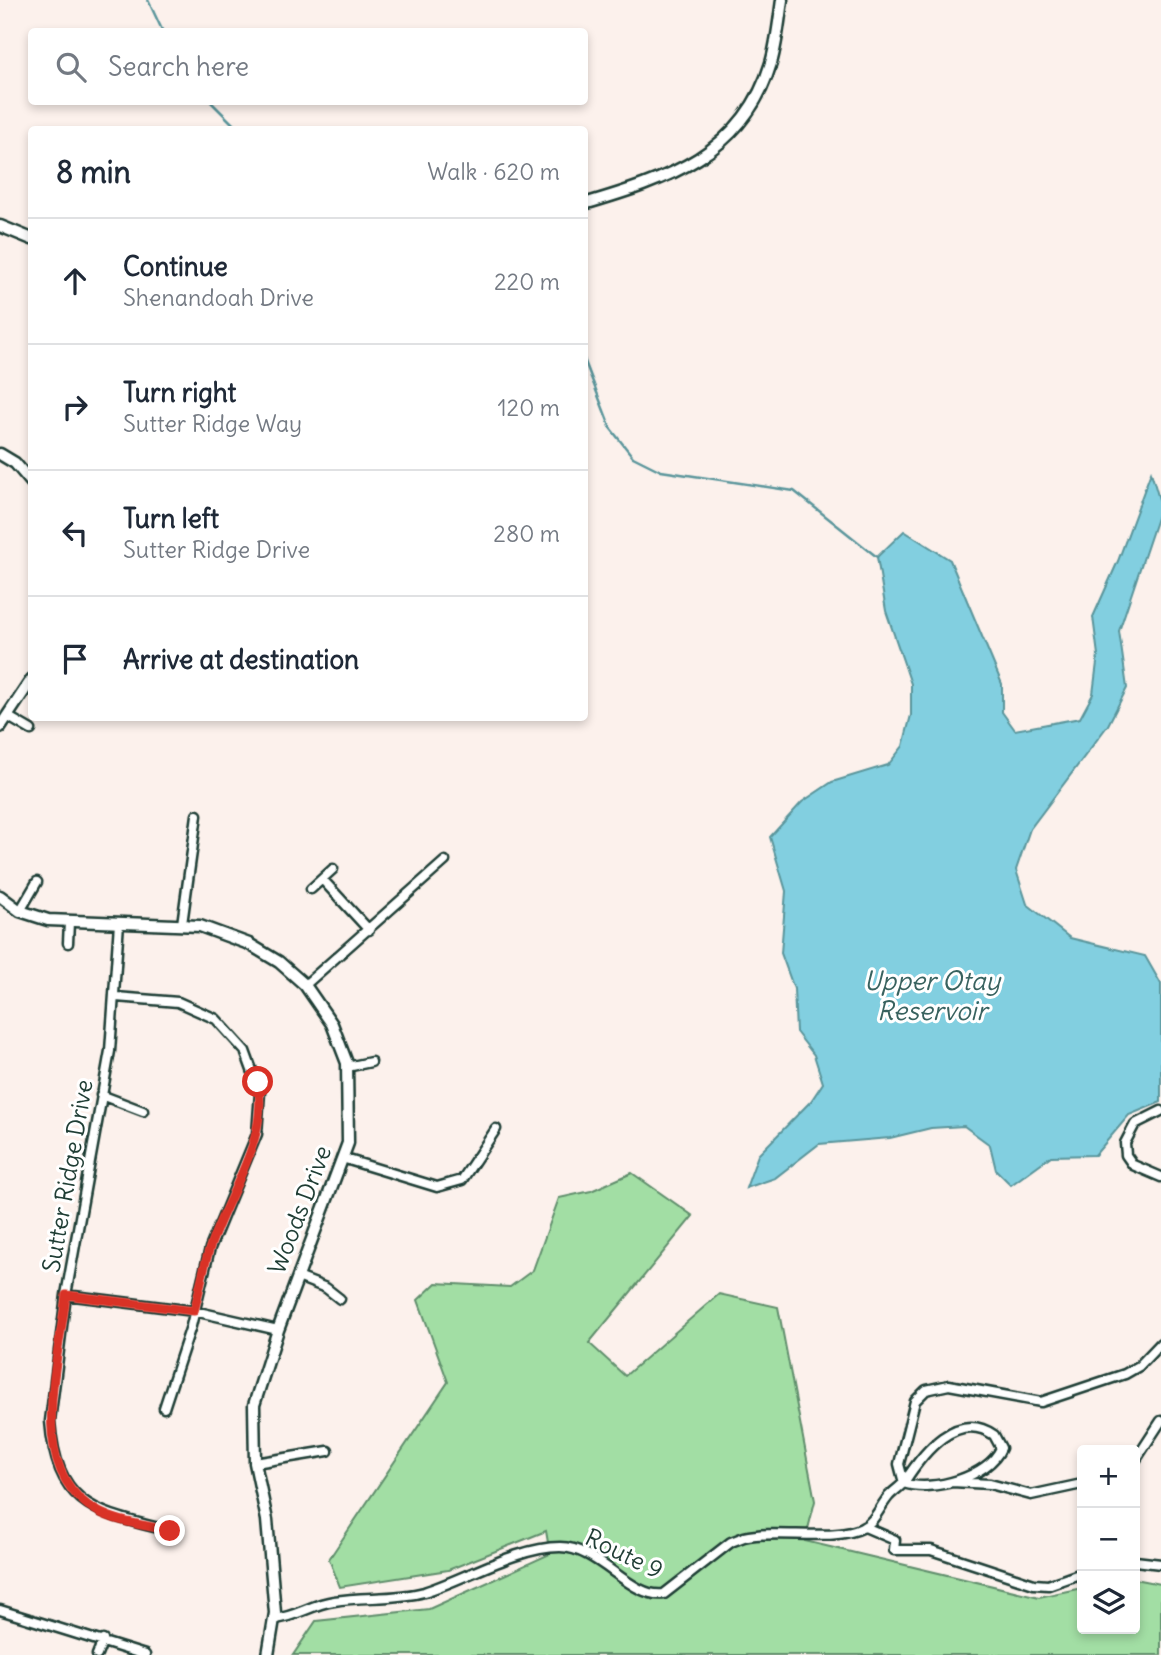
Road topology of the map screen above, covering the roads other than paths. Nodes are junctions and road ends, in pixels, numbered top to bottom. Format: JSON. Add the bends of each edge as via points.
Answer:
{"nodes":[{"id":1,"x":782,"y":0,"type":"edge"},
{"id":2,"x":588,"y":203,"type":"edge"},
{"id":3,"x":0,"y":226,"type":"edge"},
{"id":4,"x":28,"y":237,"type":"edge"},
{"id":5,"x":0,"y":454,"type":"edge"},
{"id":6,"x":28,"y":479,"type":"edge"},
{"id":7,"x":28,"y":685,"type":"edge"},
{"id":8,"x":8,"y":716,"type":"junction"},
{"id":9,"x":0,"y":727,"type":"edge"},
{"id":10,"x":31,"y":730,"type":"dead end"},
{"id":11,"x":197,"y":815,"type":"dead end"},
{"id":12,"x":445,"y":862,"type":"dead end"},
{"id":13,"x":334,"y":869,"type":"dead end"},
{"id":14,"x":322,"y":879,"type":"junction"},
{"id":15,"x":37,"y":882,"type":"dead end"},
{"id":16,"x":311,"y":889,"type":"dead end"},
{"id":17,"x":2,"y":902,"type":"edge"},
{"id":18,"x":20,"y":911,"type":"junction"},
{"id":19,"x":69,"y":922,"type":"junction"},
{"id":20,"x":119,"y":923,"type":"junction"},
{"id":21,"x":182,"y":924,"type":"junction"},
{"id":22,"x":369,"y":930,"type":"junction"},
{"id":23,"x":68,"y":943,"type":"dead end"},
{"id":24,"x":305,"y":985,"type":"junction"},
{"id":25,"x":116,"y":997,"type":"junction"},
{"id":26,"x":371,"y":1062,"type":"dead end"},
{"id":27,"x":347,"y":1067,"type":"junction"},
{"id":28,"x":101,"y":1095,"type":"junction"},
{"id":29,"x":143,"y":1111,"type":"dead end"},
{"id":30,"x":1161,"y":1111,"type":"edge"},
{"id":31,"x":496,"y":1129,"type":"dead end"},
{"id":32,"x":342,"y":1158,"type":"junction"},
{"id":33,"x":1161,"y":1177,"type":"edge"},
{"id":34,"x":298,"y":1277,"type":"junction"},
{"id":35,"x":66,"y":1295,"type":"junction"},
{"id":36,"x":340,"y":1298,"type":"dead end"},
{"id":37,"x":194,"y":1311,"type":"junction"},
{"id":38,"x":278,"y":1330,"type":"junction"},
{"id":39,"x":1161,"y":1343,"type":"edge"},
{"id":40,"x":164,"y":1408,"type":"dead end"},
{"id":41,"x":1161,"y":1421,"type":"edge"},
{"id":42,"x":328,"y":1451,"type":"dead end"},
{"id":43,"x":1140,"y":1453,"type":"edge"},
{"id":44,"x":256,"y":1463,"type":"junction"},
{"id":45,"x":949,"y":1481,"type":"junction"},
{"id":46,"x":904,"y":1483,"type":"junction"},
{"id":47,"x":1077,"y":1485,"type":"edge"},
{"id":48,"x":865,"y":1527,"type":"junction"},
{"id":49,"x":170,"y":1531,"type":"dead end"},
{"id":50,"x":1140,"y":1562,"type":"edge"},
{"id":51,"x":1161,"y":1564,"type":"edge"},
{"id":52,"x":1077,"y":1575,"type":"edge"},
{"id":53,"x":0,"y":1610,"type":"edge"},
{"id":54,"x":274,"y":1619,"type":"junction"},
{"id":55,"x":103,"y":1640,"type":"junction"},
{"id":56,"x":97,"y":1655,"type":"edge"},
{"id":57,"x":145,"y":1655,"type":"edge"},
{"id":58,"x":268,"y":1655,"type":"edge"}],
"edges":[{"from":1,"to":2,"type":"street","via":[[769,69],[754,100],[730,132],[676,173]]},
{"from":3,"to":4,"type":"street"},
{"from":5,"to":6,"type":"street"},
{"from":7,"to":8,"type":"street"},
{"from":8,"to":9,"type":"street"},
{"from":8,"to":10,"type":"street"},
{"from":11,"to":21,"type":"street"},
{"from":12,"to":22,"type":"street"},
{"from":13,"to":14,"type":"street"},
{"from":14,"to":16,"type":"street"},
{"from":14,"to":22,"type":"street"},
{"from":15,"to":18,"type":"street"},
{"from":17,"to":18,"type":"street","name":"Woods Drive"},
{"from":18,"to":19,"type":"street","name":"Woods Drive"},
{"from":19,"to":20,"type":"street","name":"Woods Drive"},
{"from":19,"to":23,"type":"street"},
{"from":20,"to":21,"type":"street","name":"Woods Drive"},
{"from":20,"to":25,"type":"street","name":"Sutter Ridge Drive"},
{"from":21,"to":24,"type":"street","name":"Woods Drive","via":[[249,944]]},
{"from":22,"to":24,"type":"street"},
{"from":24,"to":27,"type":"street","name":"Woods Drive","via":[[332,1024]]},
{"from":25,"to":28,"type":"street","name":"Sutter Ridge Drive"},
{"from":25,"to":37,"type":"street","via":[[168,999],[210,1015],[239,1042],[258,1082],[257,1134],[210,1248]]},
{"from":26,"to":27,"type":"street"},
{"from":27,"to":32,"type":"street","name":"Woods Drive","via":[[348,1143]]},
{"from":28,"to":29,"type":"street"},
{"from":28,"to":35,"type":"street","name":"Sutter Ridge Drive"},
{"from":30,"to":33,"type":"street","via":[[1135,1124],[1125,1143],[1126,1156],[1133,1165]]},
{"from":31,"to":32,"type":"street","via":[[461,1180],[437,1186]]},
{"from":32,"to":34,"type":"street","name":"Woods Drive"},
{"from":34,"to":36,"type":"street"},
{"from":34,"to":38,"type":"street","name":"Woods Drive"},
{"from":35,"to":37,"type":"street"},
{"from":35,"to":49,"type":"street","name":"Sutter Ridge Drive","via":[[50,1421],[60,1469],[94,1510]]},
{"from":37,"to":38,"type":"street"},
{"from":37,"to":40,"type":"street"},
{"from":38,"to":44,"type":"street","name":"Woods Drive","via":[[254,1405]]},
{"from":39,"to":46,"type":"street","via":[[1125,1374],[1041,1402],[948,1385],[926,1390],[915,1401],[899,1464]]},
{"from":41,"to":43,"type":"street"},
{"from":42,"to":44,"type":"street"},
{"from":44,"to":54,"type":"street","name":"Woods Drive","via":[[267,1520]]},
{"from":45,"to":46,"type":"street"},
{"from":45,"to":46,"type":"street","via":[[993,1461],[1000,1448],[994,1435],[973,1427],[954,1431],[926,1452]]},
{"from":45,"to":47,"type":"street","via":[[990,1484],[1031,1495]]},
{"from":46,"to":48,"type":"street"},
{"from":48,"to":52,"type":"street","via":[[895,1540],[894,1550],[931,1550],[1034,1584],[1048,1585]]},
{"from":48,"to":54,"type":"street","name":"Route 9","via":[[842,1533],[744,1536],[672,1590],[660,1594],[646,1592],[584,1552],[550,1547],[419,1593],[334,1601],[307,1608],[292,1618]]},
{"from":50,"to":51,"type":"street"},
{"from":53,"to":55,"type":"street"},
{"from":54,"to":58,"type":"street","name":"Woods Drive"},
{"from":55,"to":56,"type":"street"},
{"from":55,"to":57,"type":"street"}]}
